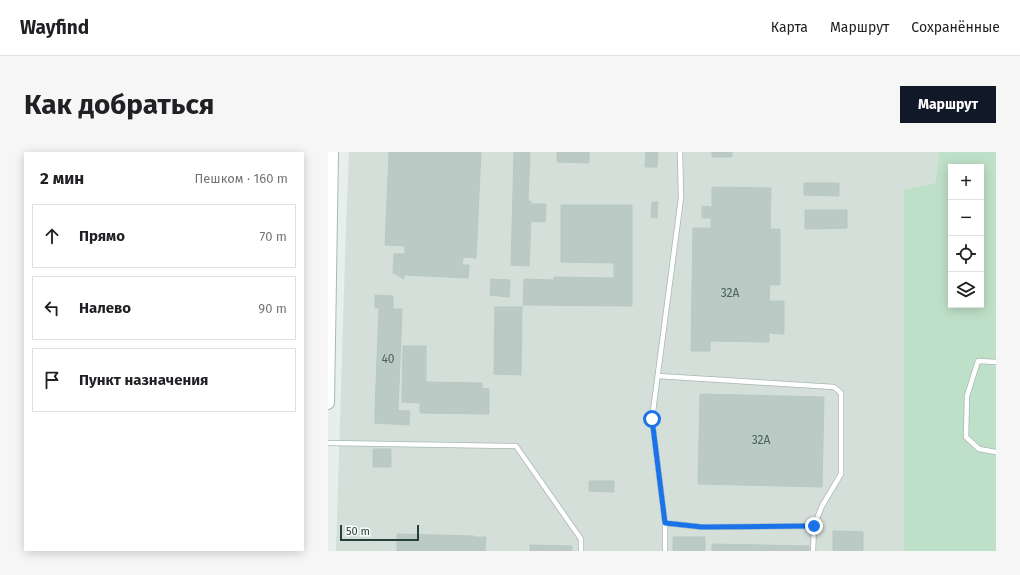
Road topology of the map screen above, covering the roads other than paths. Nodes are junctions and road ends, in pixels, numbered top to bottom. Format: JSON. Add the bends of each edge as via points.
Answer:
{"nodes":[{"id":1,"x":332,"y":152,"type":"edge"},
{"id":2,"x":680,"y":152,"type":"edge"},
{"id":3,"x":996,"y":362,"type":"edge"},
{"id":4,"x":658,"y":376,"type":"junction"},
{"id":5,"x":328,"y":403,"type":"edge"},
{"id":6,"x":328,"y":443,"type":"edge"},
{"id":7,"x":996,"y":452,"type":"edge"},
{"id":8,"x":665,"y":523,"type":"junction"},
{"id":9,"x":814,"y":526,"type":"junction"},
{"id":10,"x":581,"y":551,"type":"edge"},
{"id":11,"x":665,"y":551,"type":"edge"},
{"id":12,"x":813,"y":551,"type":"edge"}],
"edges":[{"from":1,"to":5,"type":"main road"},
{"from":2,"to":4,"type":"lane","via":[[681,198]]},
{"from":3,"to":7,"type":"lane","via":[[978,361],[967,396],[966,437],[979,449]]},
{"from":4,"to":8,"type":"lane","via":[[652,419]]},
{"from":4,"to":9,"type":"lane","via":[[834,387],[841,393],[840,474]]},
{"from":6,"to":10,"type":"lane","via":[[516,446],[581,539]]},
{"from":8,"to":9,"type":"lane","via":[[702,527]]},
{"from":8,"to":11,"type":"lane"},
{"from":9,"to":12,"type":"lane"}]}
